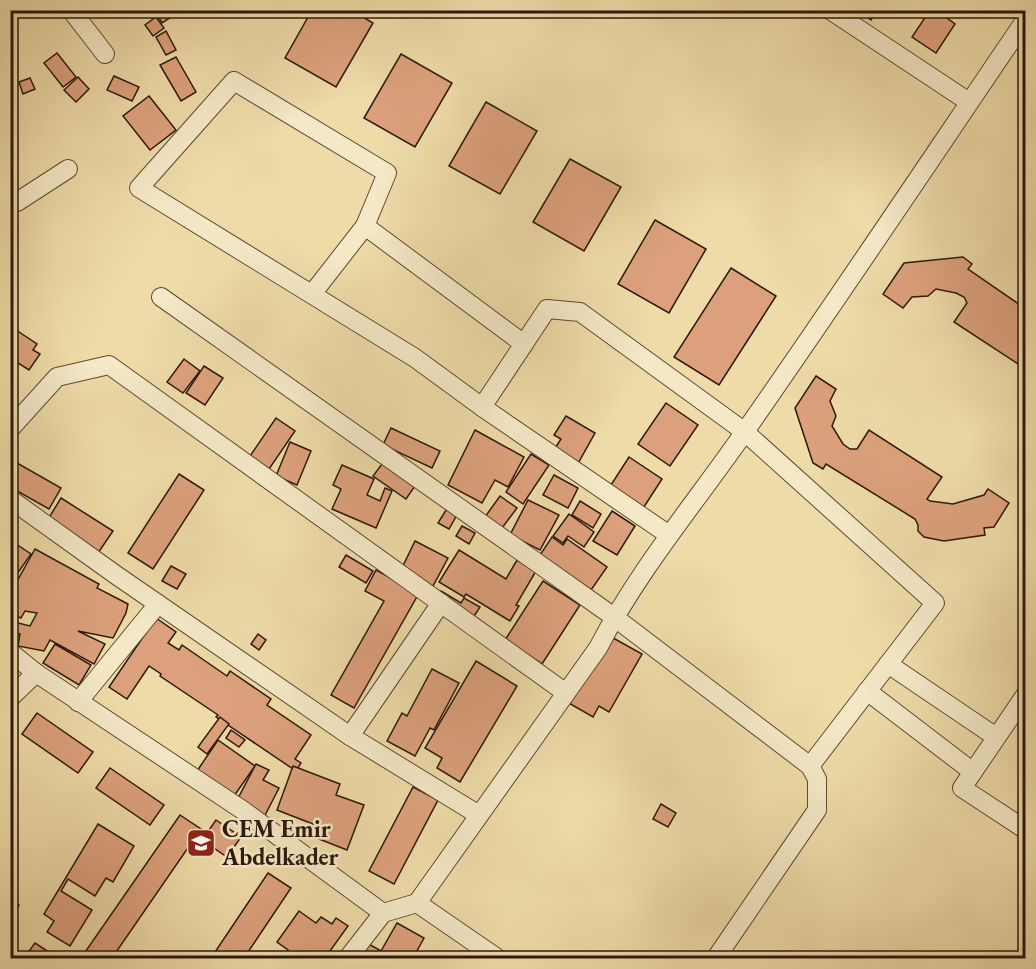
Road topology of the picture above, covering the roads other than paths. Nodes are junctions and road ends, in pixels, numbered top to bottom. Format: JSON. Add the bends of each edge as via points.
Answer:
{"nodes":[{"id":1,"x":71,"y":10,"type":"edge"},
{"id":2,"x":830,"y":10,"type":"edge"},
{"id":3,"x":1026,"y":19,"type":"edge"},
{"id":4,"x":105,"y":54,"type":"dead end"},
{"id":5,"x":969,"y":102,"type":"junction"},
{"id":6,"x":68,"y":169,"type":"dead end"},
{"id":7,"x":13,"y":199,"type":"edge"},
{"id":8,"x":365,"y":226,"type":"junction"},
{"id":9,"x":312,"y":294,"type":"junction"},
{"id":10,"x":161,"y":297,"type":"dead end"},
{"id":11,"x":524,"y":344,"type":"junction"},
{"id":12,"x":482,"y":407,"type":"junction"},
{"id":13,"x":10,"y":429,"type":"edge"},
{"id":14,"x":745,"y":432,"type":"junction"},
{"id":15,"x":10,"y":499,"type":"edge"},
{"id":16,"x":669,"y":535,"type":"junction"},
{"id":17,"x":441,"y":603,"type":"junction"},
{"id":18,"x":158,"y":604,"type":"junction"},
{"id":19,"x":614,"y":617,"type":"junction"},
{"id":20,"x":10,"y":652,"type":"edge"},
{"id":21,"x":888,"y":664,"type":"junction"},
{"id":22,"x":36,"y":674,"type":"junction"},
{"id":23,"x":867,"y":691,"type":"junction"},
{"id":24,"x":566,"y":693,"type":"junction"},
{"id":25,"x":1026,"y":694,"type":"edge"},
{"id":26,"x":10,"y":698,"type":"edge"},
{"id":27,"x":78,"y":702,"type":"junction"},
{"id":28,"x":350,"y":736,"type":"junction"},
{"id":29,"x":996,"y":737,"type":"junction"},
{"id":30,"x":810,"y":766,"type":"junction"},
{"id":31,"x":973,"y":772,"type":"junction"},
{"id":32,"x":479,"y":815,"type":"junction"},
{"id":33,"x":1026,"y":830,"type":"edge"},
{"id":34,"x":417,"y":903,"type":"junction"},
{"id":35,"x":383,"y":913,"type":"junction"},
{"id":36,"x":348,"y":958,"type":"edge"},
{"id":37,"x":497,"y":958,"type":"edge"},
{"id":38,"x":716,"y":958,"type":"edge"}],
"edges":[{"from":1,"to":4,"type":"street"},
{"from":2,"to":5,"type":"street"},
{"from":3,"to":5,"type":"street"},
{"from":5,"to":14,"type":"street"},
{"from":6,"to":7,"type":"street"},
{"from":8,"to":9,"type":"street"},
{"from":8,"to":9,"type":"street","via":[[387,173],[234,81],[139,188]]},
{"from":8,"to":11,"type":"street"},
{"from":9,"to":12,"type":"street","via":[[415,358]]},
{"from":10,"to":19,"type":"street"},
{"from":11,"to":12,"type":"street"},
{"from":11,"to":14,"type":"street","via":[[547,309],[580,312]]},
{"from":12,"to":16,"type":"street"},
{"from":13,"to":17,"type":"street","via":[[57,377],[109,365]]},
{"from":14,"to":16,"type":"street"},
{"from":14,"to":21,"type":"street","via":[[935,603]]},
{"from":15,"to":18,"type":"street"},
{"from":16,"to":19,"type":"street"},
{"from":17,"to":24,"type":"street"},
{"from":17,"to":28,"type":"street"},
{"from":18,"to":27,"type":"street"},
{"from":18,"to":28,"type":"street"},
{"from":19,"to":24,"type":"street","via":[[598,648]]},
{"from":19,"to":30,"type":"street"},
{"from":20,"to":22,"type":"street"},
{"from":21,"to":23,"type":"street"},
{"from":21,"to":29,"type":"street"},
{"from":22,"to":26,"type":"street"},
{"from":22,"to":27,"type":"street"},
{"from":23,"to":30,"type":"street"},
{"from":23,"to":31,"type":"street"},
{"from":24,"to":32,"type":"street"},
{"from":25,"to":29,"type":"street"},
{"from":27,"to":35,"type":"street","via":[[244,811]]},
{"from":28,"to":32,"type":"street"},
{"from":29,"to":31,"type":"street"},
{"from":30,"to":38,"type":"street","via":[[818,779],[817,810]]},
{"from":31,"to":33,"type":"street","via":[[962,788]]},
{"from":32,"to":34,"type":"street"},
{"from":34,"to":35,"type":"street"},
{"from":34,"to":37,"type":"street"},
{"from":35,"to":36,"type":"street"}]}
